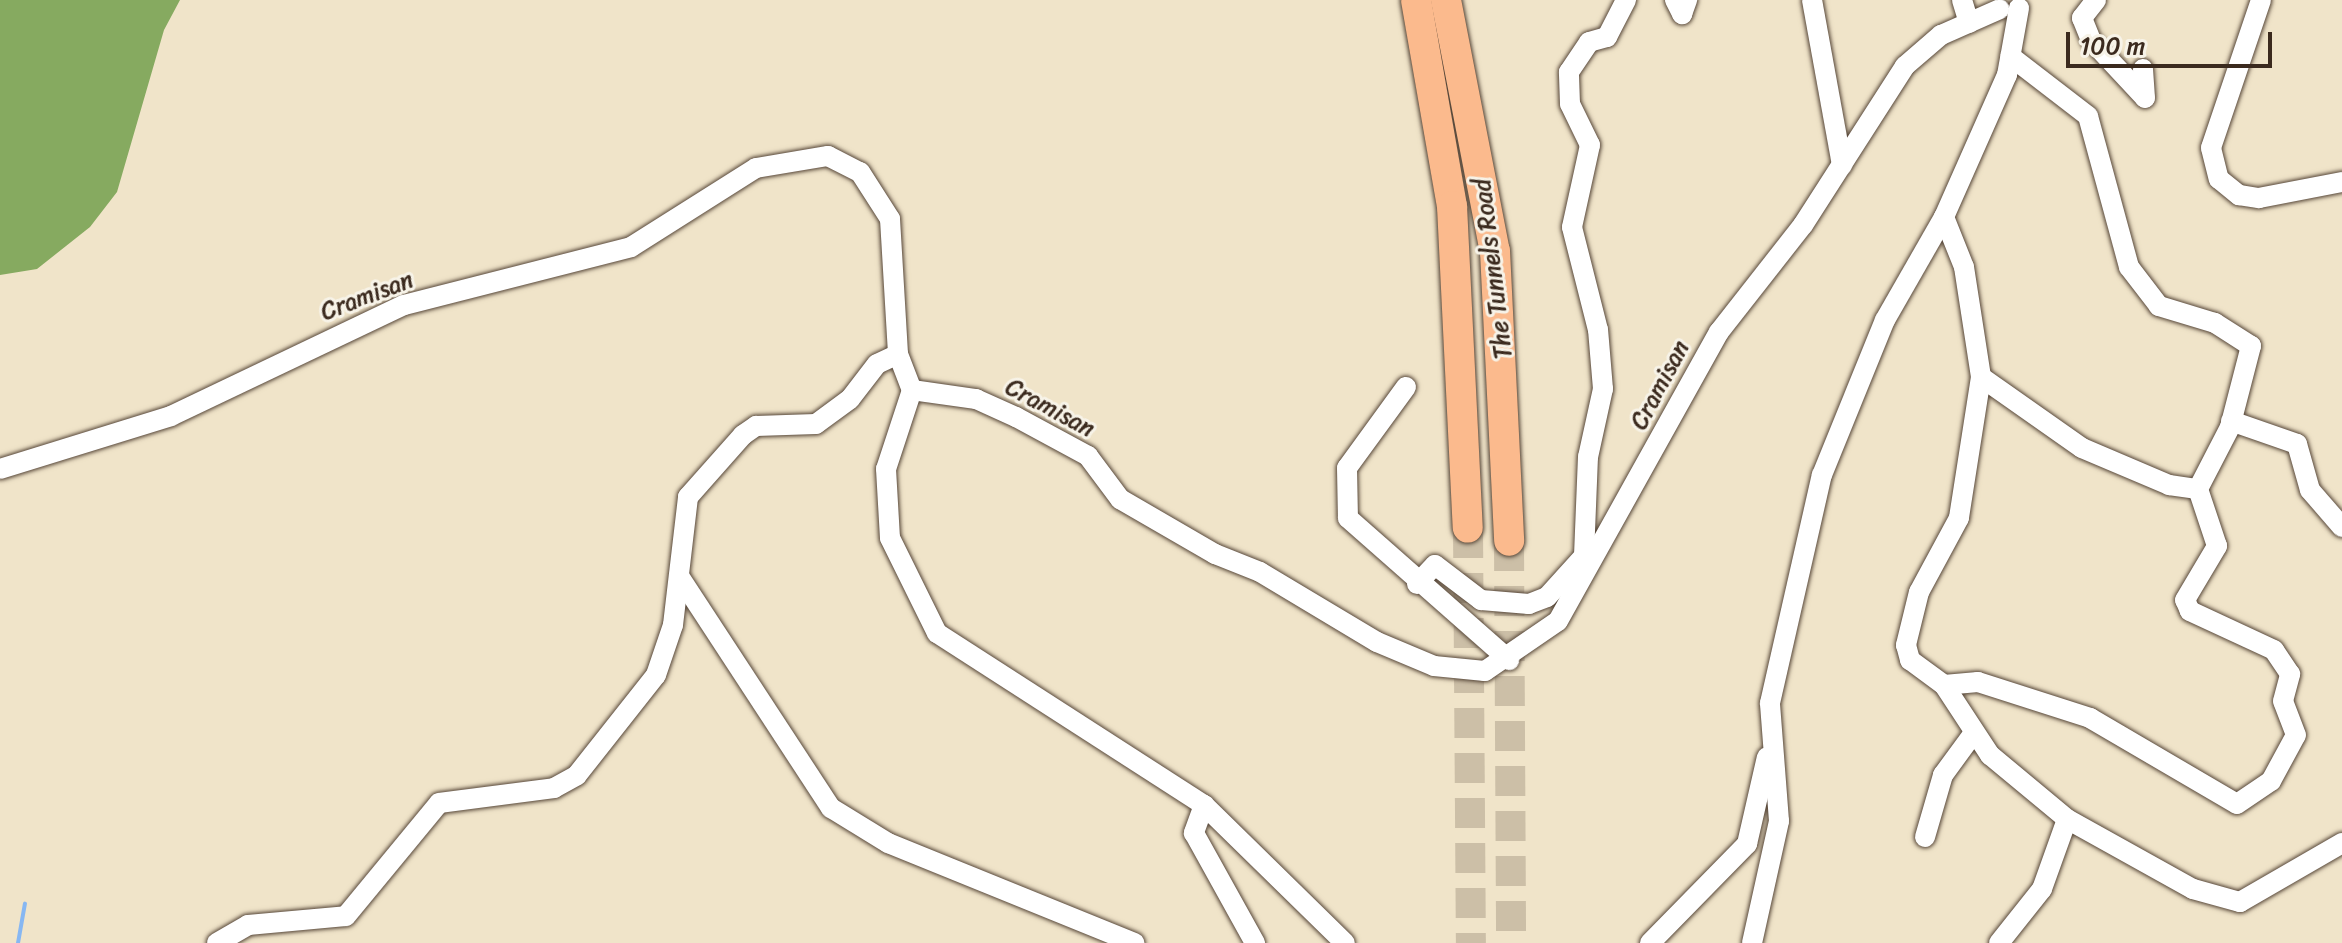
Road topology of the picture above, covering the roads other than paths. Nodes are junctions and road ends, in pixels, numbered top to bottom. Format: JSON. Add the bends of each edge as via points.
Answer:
{"nodes":[{"id":1,"x":1416,"y":0,"type":"edge"},
{"id":2,"x":1446,"y":0,"type":"edge"},
{"id":3,"x":1626,"y":0,"type":"edge"},
{"id":4,"x":1675,"y":0,"type":"edge"},
{"id":5,"x":1687,"y":0,"type":"edge"},
{"id":6,"x":1812,"y":0,"type":"edge"},
{"id":7,"x":1962,"y":0,"type":"edge"},
{"id":8,"x":2096,"y":0,"type":"edge"},
{"id":9,"x":2261,"y":0,"type":"edge"},
{"id":10,"x":2004,"y":25,"type":"edge"},
{"id":11,"x":2143,"y":69,"type":"dead end"},
{"id":12,"x":1842,"y":165,"type":"junction"},
{"id":13,"x":2342,"y":182,"type":"edge"},
{"id":14,"x":1944,"y":217,"type":"junction"},
{"id":15,"x":898,"y":354,"type":"junction"},
{"id":16,"x":1981,"y":377,"type":"junction"},
{"id":17,"x":1406,"y":387,"type":"dead end"},
{"id":18,"x":912,"y":390,"type":"junction"},
{"id":19,"x":2231,"y":421,"type":"junction"},
{"id":20,"x":0,"y":469,"type":"edge"},
{"id":21,"x":2198,"y":489,"type":"junction"},
{"id":22,"x":2342,"y":527,"type":"edge"},
{"id":23,"x":1468,"y":528,"type":"tunnel mouth"},
{"id":24,"x":1509,"y":541,"type":"tunnel mouth"},
{"id":25,"x":681,"y":579,"type":"junction"},
{"id":26,"x":1417,"y":584,"type":"junction"},
{"id":27,"x":1509,"y":660,"type":"junction"},
{"id":28,"x":1944,"y":685,"type":"junction"},
{"id":29,"x":1973,"y":734,"type":"junction"},
{"id":30,"x":1771,"y":741,"type":"junction"},
{"id":31,"x":1204,"y":805,"type":"junction"},
{"id":32,"x":2067,"y":819,"type":"junction"},
{"id":33,"x":1925,"y":837,"type":"dead end"},
{"id":34,"x":2342,"y":843,"type":"edge"},
{"id":35,"x":217,"y":943,"type":"edge"},
{"id":36,"x":1134,"y":943,"type":"edge"},
{"id":37,"x":1255,"y":943,"type":"edge"},
{"id":38,"x":1345,"y":943,"type":"edge"},
{"id":39,"x":1650,"y":943,"type":"edge"},
{"id":40,"x":1752,"y":943,"type":"edge"},
{"id":41,"x":1999,"y":943,"type":"edge"}],
"edges":[{"from":1,"to":23,"type":"highway","name":"The Tunnels Road","via":[[1453,222]]},
{"from":2,"to":24,"type":"highway","name":"The Tunnels Road","via":[[1495,251]]},
{"from":3,"to":26,"type":"street","via":[[1607,37],[1589,42],[1569,72],[1570,104],[1590,145],[1572,227],[1598,330],[1603,389],[1588,457],[1584,556],[1547,597],[1529,604],[1481,600],[1435,565]]},
{"from":4,"to":5,"type":"street","via":[[1682,14]]},
{"from":6,"to":12,"type":"street"},
{"from":7,"to":10,"type":"street"},
{"from":8,"to":11,"type":"street","via":[[2082,18],[2091,40],[2145,98]]},
{"from":9,"to":13,"type":"street","via":[[2211,148],[2219,179],[2239,195],[2259,198]]},
{"from":10,"to":12,"type":"street","name":"Cramisan","via":[[1905,66]]},
{"from":10,"to":14,"type":"street"},
{"from":10,"to":19,"type":"street","via":[[2088,116],[2129,267],[2159,306],[2215,323],[2251,346]]},
{"from":12,"to":27,"type":"street","name":"Cramisan","via":[[1719,332],[1592,571],[1558,621]]},
{"from":14,"to":16,"type":"street","via":[[1964,267]]},
{"from":14,"to":30,"type":"street","via":[[1885,320],[1822,475],[1770,703]]},
{"from":15,"to":18,"type":"street","name":"Cramisan"},
{"from":15,"to":20,"type":"street","name":"Cramisan","via":[[890,219],[860,172],[828,156],[784,158],[631,247],[404,305],[171,416]]},
{"from":15,"to":25,"type":"street","via":[[877,364],[850,399],[816,424],[756,426],[725,452],[682,507]]},
{"from":16,"to":21,"type":"street","via":[[2082,448],[2169,485]]},
{"from":16,"to":28,"type":"street","via":[[1959,518],[1919,592],[1906,645],[1910,660]]},
{"from":17,"to":26,"type":"street","via":[[1355,450],[1343,501],[1362,535]]},
{"from":18,"to":27,"type":"street","name":"Cramisan","via":[[976,399],[1055,436],[1088,456],[1120,499],[1377,642],[1465,674]]},
{"from":18,"to":31,"type":"street","via":[[886,469],[890,538],[937,633]]},
{"from":19,"to":21,"type":"street"},
{"from":19,"to":22,"type":"street","via":[[2297,444],[2310,490]]},
{"from":21,"to":28,"type":"street","via":[[2217,546],[2185,600],[2190,611],[2274,650],[2290,674],[2283,701],[2296,735],[2271,781],[2237,804],[2090,718],[1978,682]]},
{"from":25,"to":35,"type":"street","via":[[656,675],[577,775],[554,788],[439,803],[346,916],[248,925]]},
{"from":25,"to":36,"type":"street","via":[[831,808],[888,843]]},
{"from":26,"to":27,"type":"street"},
{"from":28,"to":29,"type":"street"},
{"from":29,"to":32,"type":"street"},
{"from":29,"to":33,"type":"street","via":[[1943,775]]},
{"from":30,"to":39,"type":"street","via":[[1747,844]]},
{"from":30,"to":40,"type":"street","via":[[1779,821]]},
{"from":31,"to":37,"type":"street","via":[[1194,833]]},
{"from":31,"to":38,"type":"street"},
{"from":32,"to":34,"type":"street","via":[[2193,889],[2240,902]]},
{"from":32,"to":41,"type":"street","via":[[2042,889]]}]}
